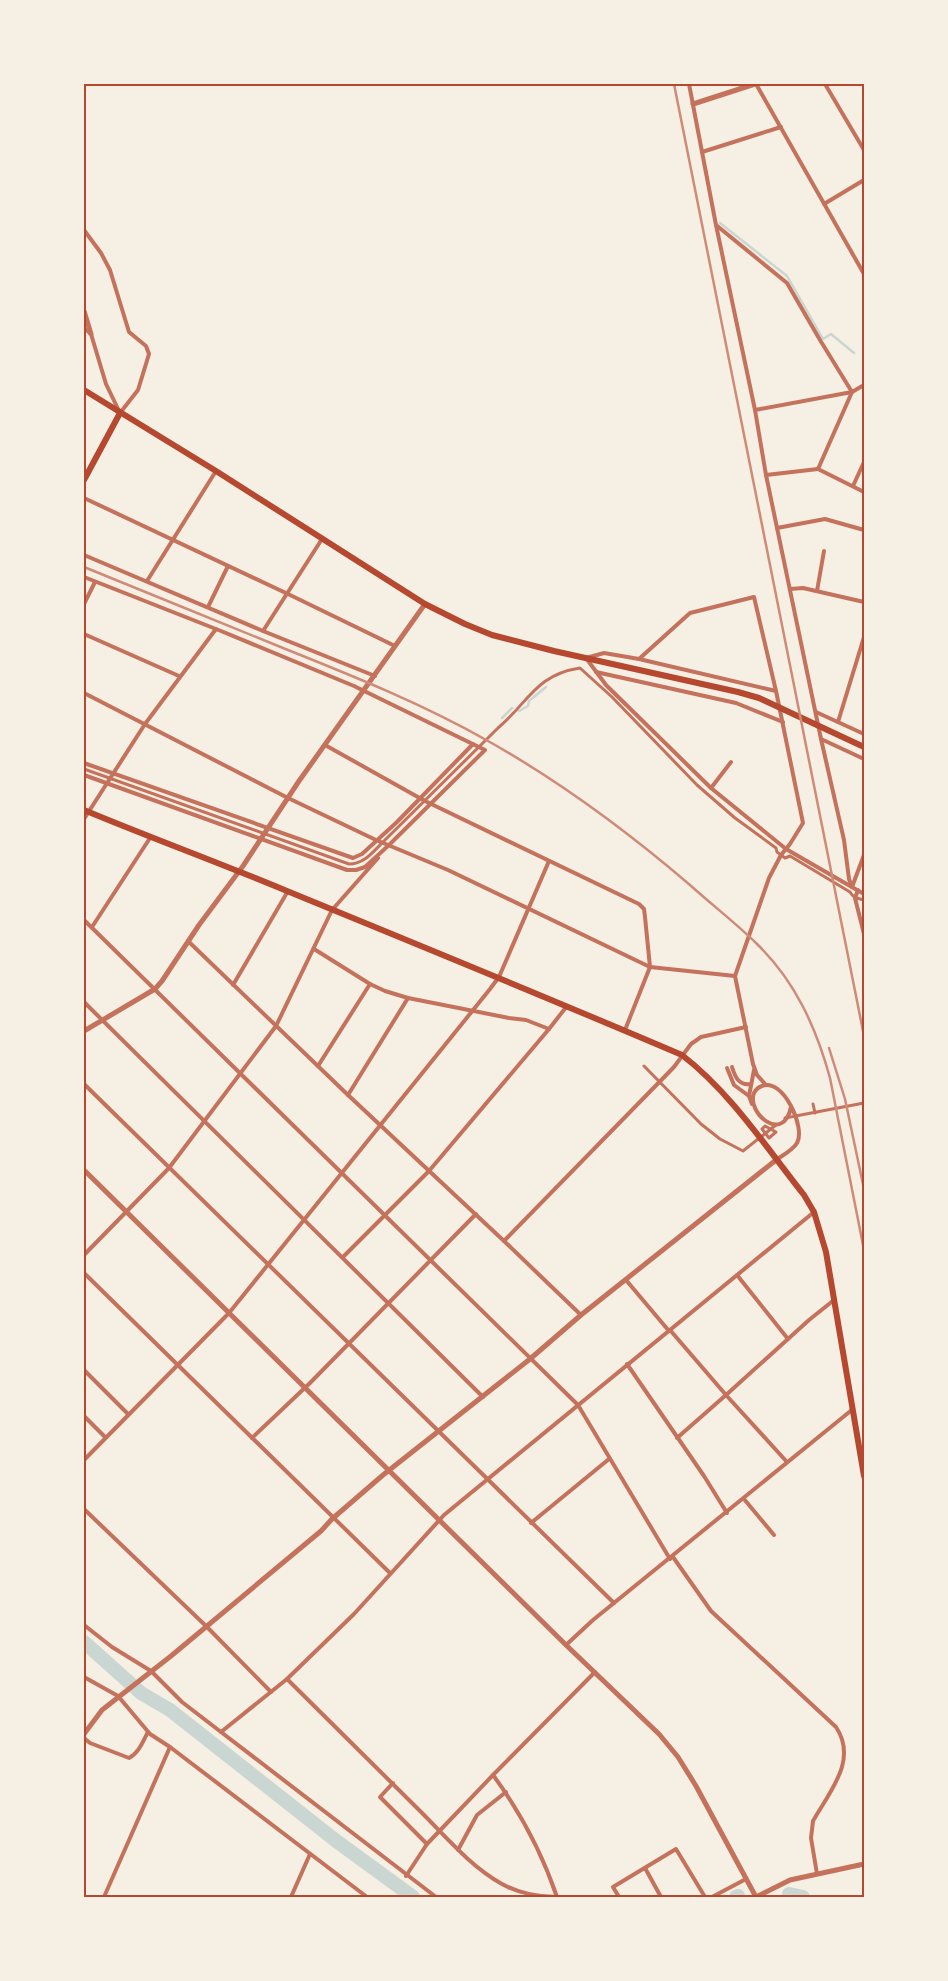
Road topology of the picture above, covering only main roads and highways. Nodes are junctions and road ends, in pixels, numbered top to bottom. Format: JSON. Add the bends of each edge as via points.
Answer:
{"nodes":[{"id":1,"x":84,"y":390,"type":"edge"},
{"id":2,"x":120,"y":412,"type":"junction"},
{"id":3,"x":84,"y":480,"type":"edge"},
{"id":4,"x":864,"y":747,"type":"edge"},
{"id":5,"x":86,"y":811,"type":"edge"},
{"id":6,"x":864,"y":1476,"type":"edge"}],
"edges":[{"from":1,"to":2,"type":"main road"},
{"from":2,"to":3,"type":"main road"},
{"from":2,"to":4,"type":"main road","via":[[425,604],[492,635],[752,696]]},
{"from":5,"to":6,"type":"main road","via":[[499,977],[682,1055],[720,1089],[814,1212],[826,1252]]}]}
